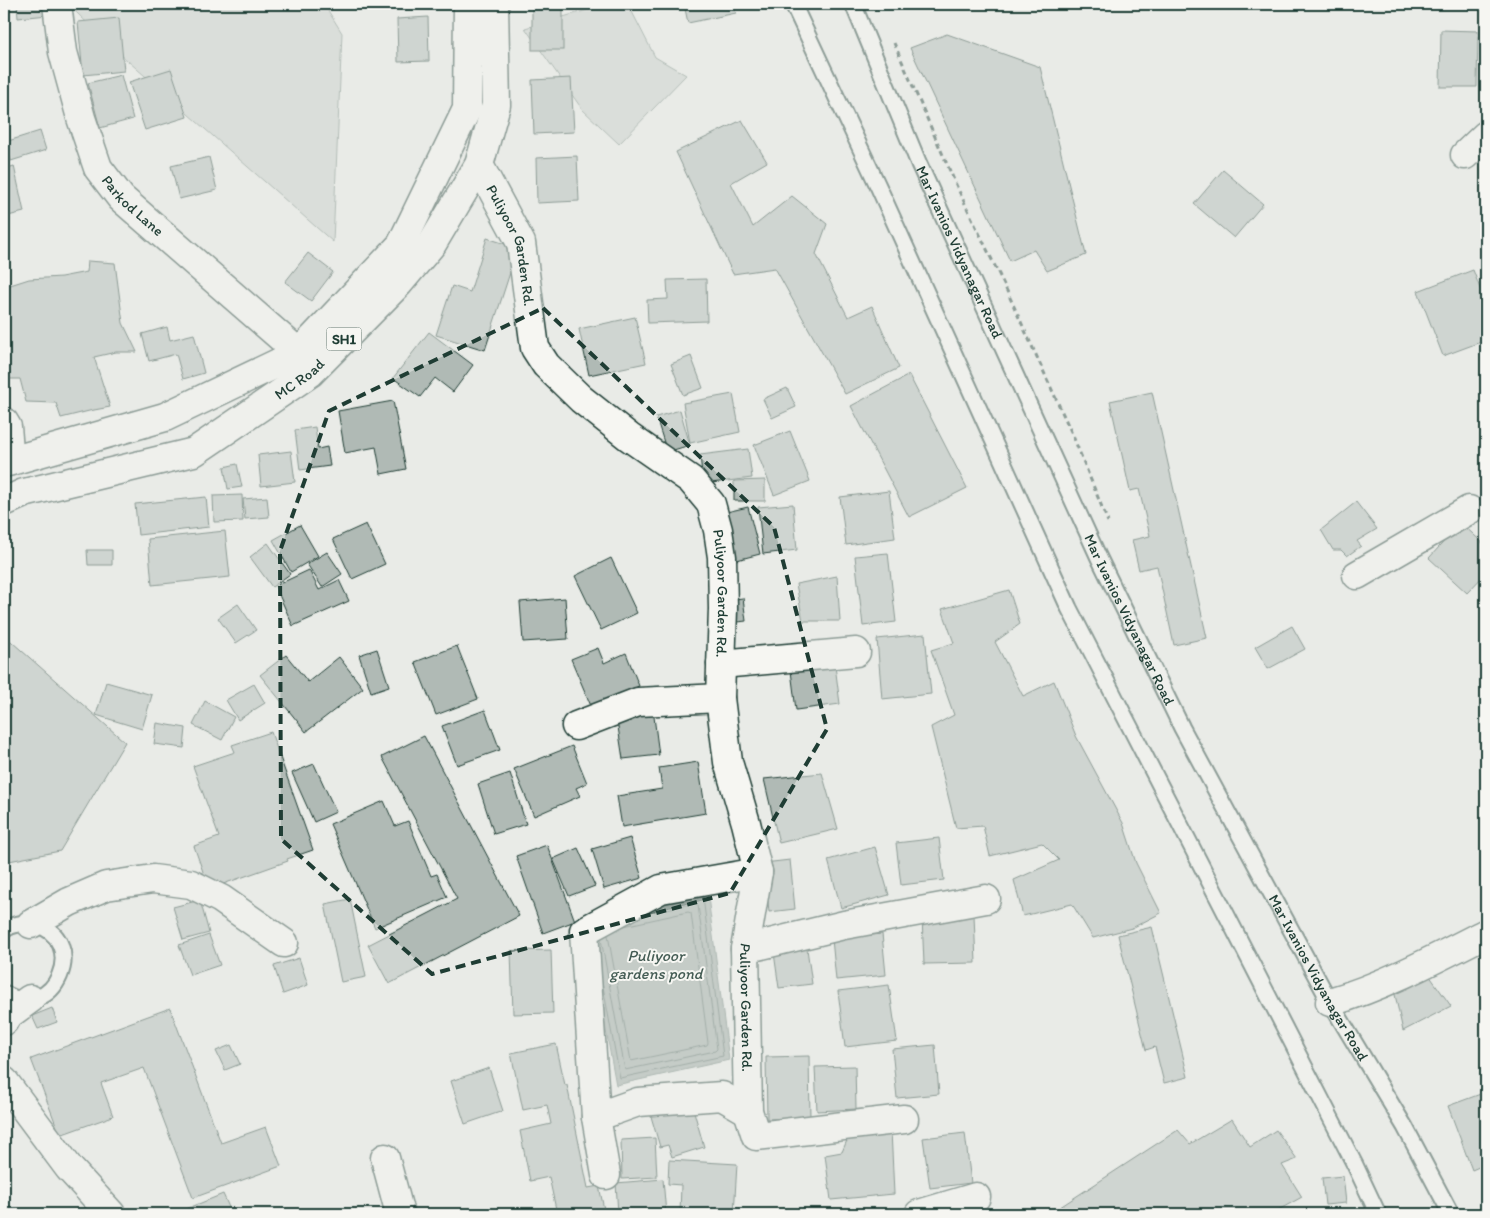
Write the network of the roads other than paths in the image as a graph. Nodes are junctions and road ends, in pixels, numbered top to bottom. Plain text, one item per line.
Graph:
1 (57, 4) edge
2 (468, 4) edge
3 (494, 4) edge
4 (793, 4) edge
5 (853, 4) edge
6 (1486, 135) edge
7 (1465, 155) dead end
8 (479, 165) junction
9 (299, 353) junction
10 (4, 422) edge
11 (7, 462) edge
12 (4, 502) edge
13 (1469, 510) dead end
14 (1357, 575) dead end
15 (856, 652) dead end
16 (721, 664) junction
17 (720, 698) junction
18 (576, 726) dead end
19 (758, 872) junction
20 (986, 899) dead end
21 (31, 924) junction
22 (4, 930) edge
23 (1486, 933) edge
24 (284, 943) dead end
25 (745, 949) junction
26 (4, 993) edge
27 (30, 999) junction
28 (1330, 1002) junction
29 (4, 1021) edge
30 (4, 1081) edge
31 (748, 1111) junction
32 (596, 1117) junction
33 (904, 1119) dead end
34 (385, 1158) dead end
35 (606, 1175) dead end
36 (976, 1197) dead end
37 (111, 1214) edge
38 (400, 1214) edge
39 (919, 1214) edge
40 (1378, 1214) edge
41 (1451, 1214) edge

1 - 9 street, Parkod Lane
2 - 9 street, MC Road / SH1
3 - 8 street, MC Road / SH1
4 - 40 lane
5 - 28 lane, Mar Ivanios Vidyanagar Road
6 - 7 street
8 - 12 street, MC Road / SH1
8 - 16 street, Puliyoor Garden Rd.
9 - 11 street, MC Road / SH1
10 - 11 street
13 - 14 street
15 - 16 street
16 - 17 street, Puliyoor Garden Rd.
17 - 18 street
17 - 19 street, Puliyoor Garden Rd.
19 - 25 street, Puliyoor Garden Rd.
19 - 32 street
20 - 25 street
21 - 22 lane
21 - 24 street
21 - 27 lane
23 - 28 street
25 - 31 street, Puliyoor Garden Rd.
26 - 27 lane
27 - 29 street
28 - 41 lane, Mar Ivanios Vidyanagar Road
30 - 37 street
31 - 32 street
31 - 33 street, Puliyoor Garden Rd.
32 - 35 street
34 - 38 street
36 - 39 street

